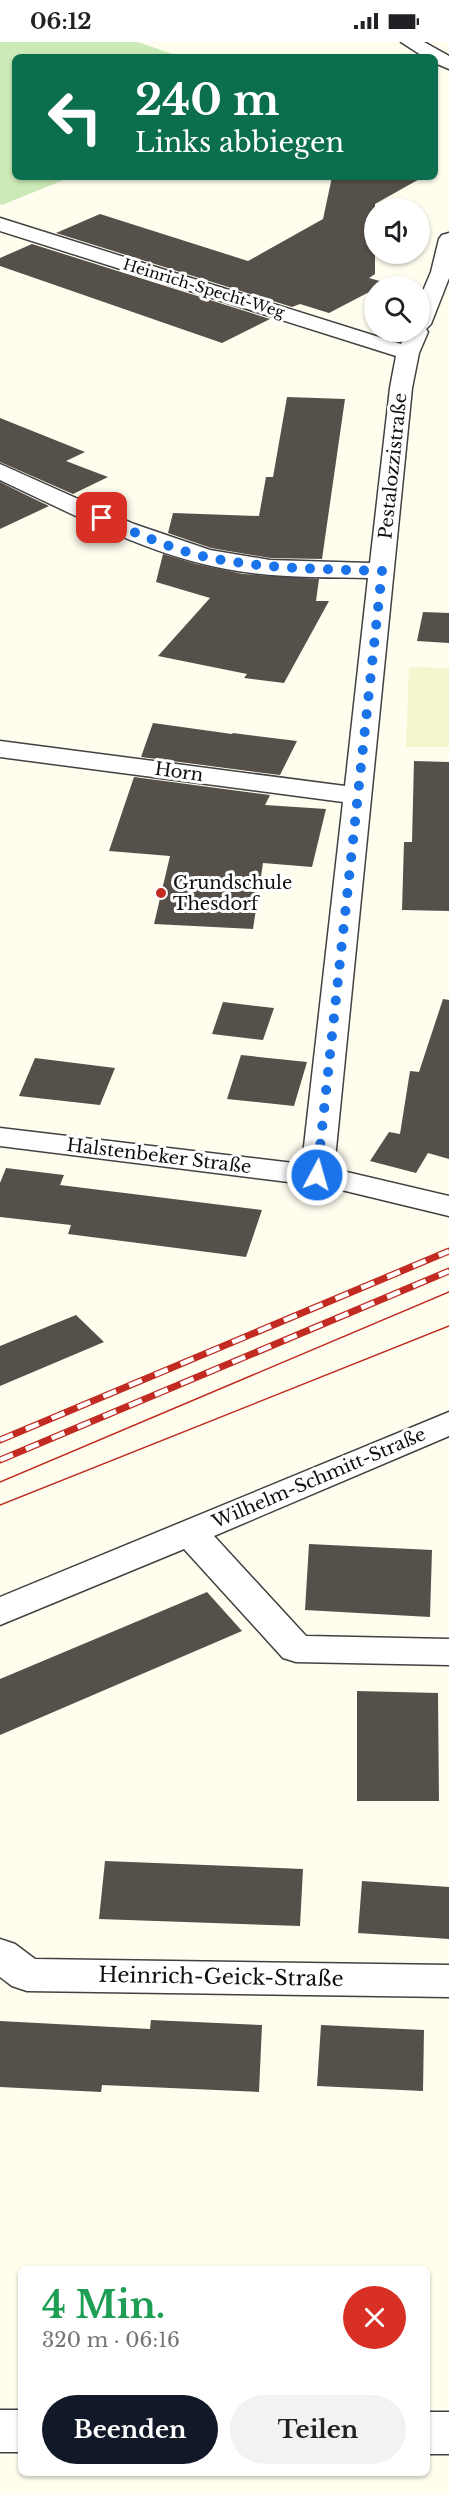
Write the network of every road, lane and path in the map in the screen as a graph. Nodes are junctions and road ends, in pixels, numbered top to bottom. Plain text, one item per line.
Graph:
1 (410, 42) edge
2 (432, 54) edge
3 (0, 224) edge
4 (25, 232) junction
5 (449, 239) edge
6 (0, 243) edge
7 (444, 279) edge
8 (430, 305) edge
9 (364, 328) edge
10 (413, 342) edge
11 (0, 471) edge
12 (382, 571) junction
13 (0, 748) edge
14 (358, 796) junction
15 (0, 1137) edge
16 (317, 1175) junction
17 (449, 1206) edge
18 (449, 1423) edge
19 (189, 1532) junction
20 (0, 1612) edge
21 (449, 1652) edge
22 (0, 1955) edge
23 (449, 1981) edge
24 (0, 2431) edge
25 (18, 2431) edge
26 (430, 2433) edge
27 (449, 2433) edge

1 - 2 street
3 - 4 street, Heinrich-Specht-Weg
4 - 6 street
4 - 9 street, Heinrich-Specht-Weg
5 - 7 street
7 - 8 street
10 - 12 street, Pestalozzistraße
11 - 12 street
12 - 14 street, Pestalozzistraße
13 - 14 street, Horn
14 - 16 street, Pestalozzistraße
15 - 16 street, Halstenbeker Straße
16 - 17 street, Halstenbeker Straße
18 - 19 street, Wilhelm-Schmitt-Straße
19 - 20 street, Wilhelm-Schmitt-Straße
19 - 21 street, Wilhelm-Schmitt-Straße
22 - 23 street, Heinrich-Geick-Straße
24 - 25 street
26 - 27 street

